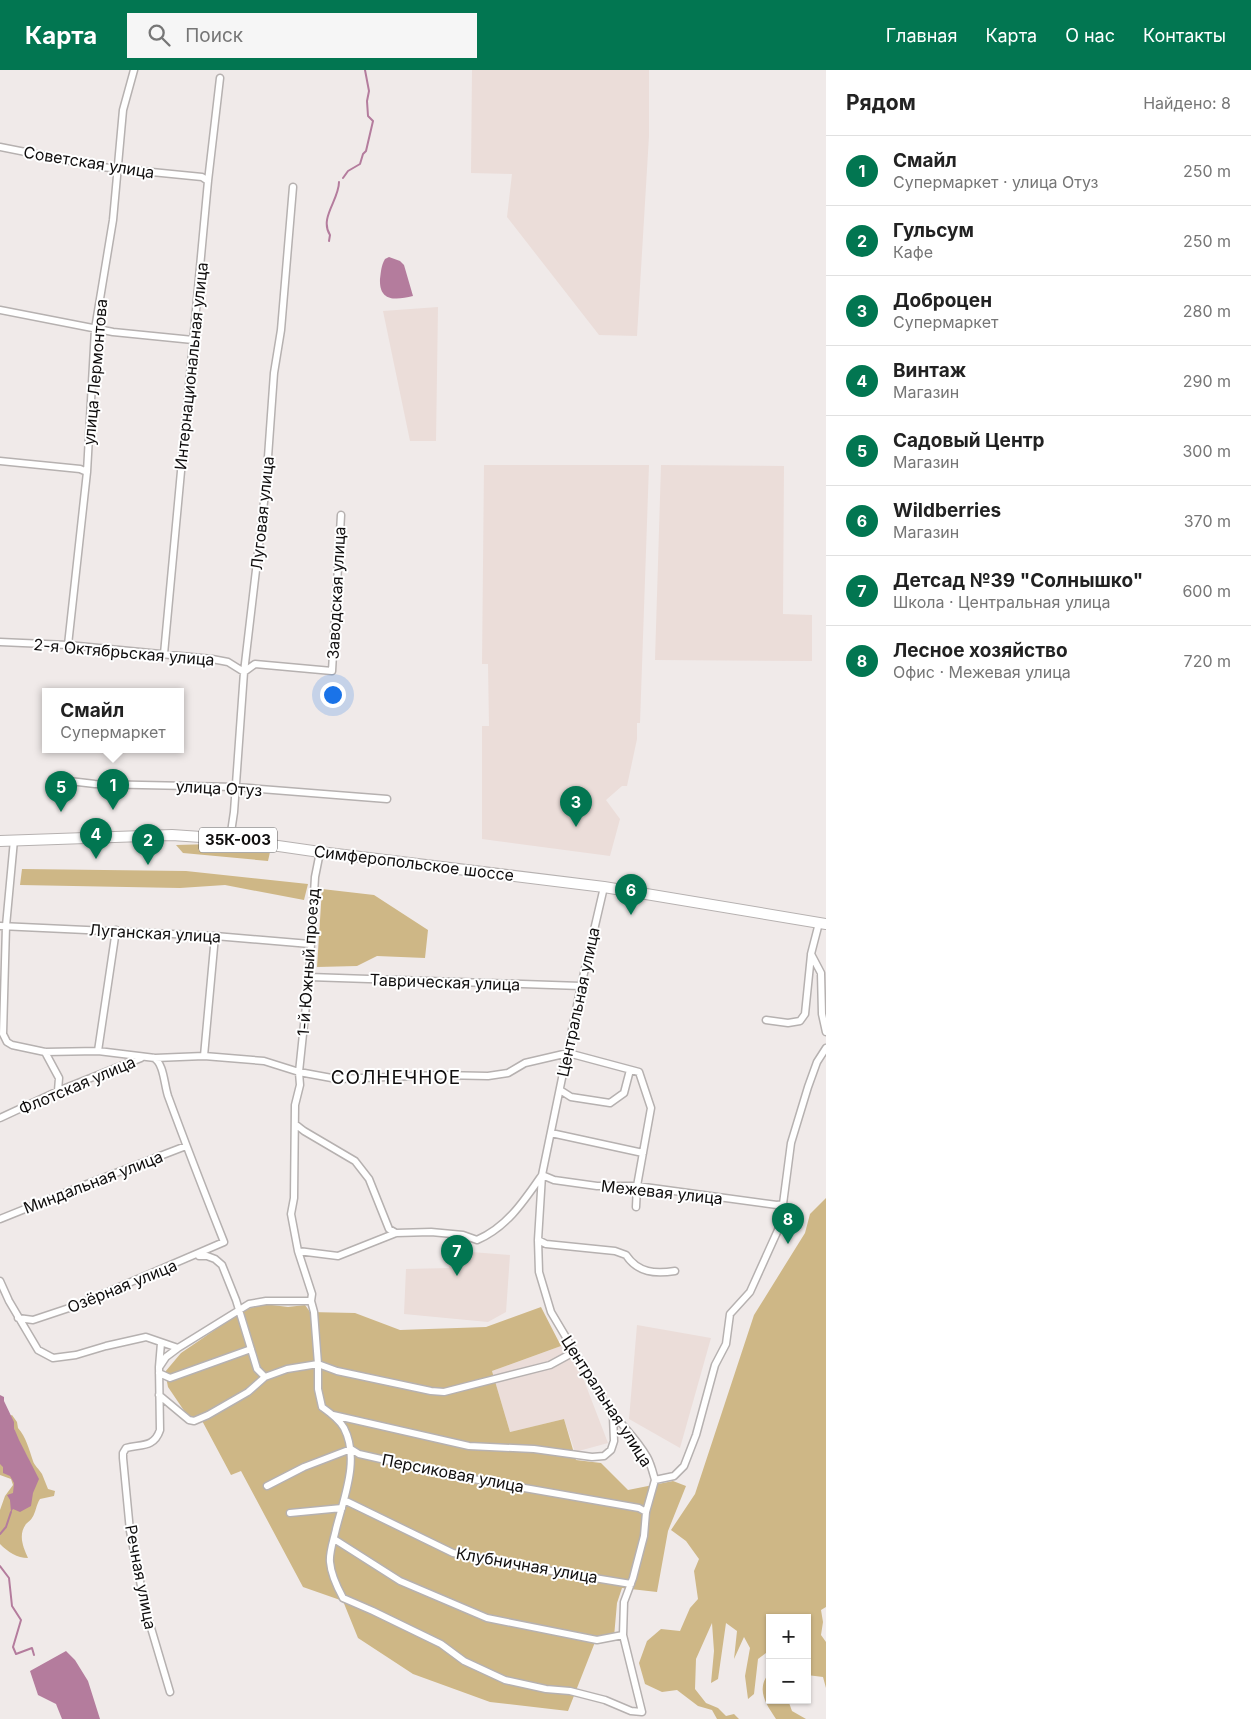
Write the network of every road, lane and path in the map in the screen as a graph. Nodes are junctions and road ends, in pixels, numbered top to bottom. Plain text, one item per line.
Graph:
1 (134, 70) edge
2 (220, 78) dead end
3 (0, 147) edge
4 (118, 170) junction
5 (208, 181) junction
6 (293, 188) dead end
7 (0, 310) edge
8 (95, 329) junction
9 (193, 340) junction
10 (0, 461) edge
11 (87, 472) junction
12 (341, 515) dead end
13 (0, 642) edge
14 (68, 645) junction
15 (164, 654) junction
16 (244, 672) junction
17 (52, 779) dead end
18 (236, 787) junction
19 (387, 798) dead end
20 (230, 839) junction
21 (14, 840) junction
22 (0, 841) edge
23 (320, 852) junction
24 (604, 888) junction
25 (822, 924) edge
26 (3, 926) edge
27 (116, 930) junction
28 (215, 936) junction
29 (310, 944) junction
30 (811, 954) junction
31 (309, 977) junction
32 (581, 986) junction
33 (766, 1020) dead end
34 (826, 1032) edge
35 (826, 1048) edge
36 (98, 1051) junction
37 (45, 1052) junction
38 (568, 1053) junction
39 (204, 1056) junction
40 (155, 1058) junction
41 (630, 1070) junction
42 (299, 1072) junction
43 (560, 1090) junction
44 (58, 1091) junction
45 (0, 1118) edge
46 (295, 1124) junction
47 (551, 1132) junction
48 (186, 1146) junction
49 (643, 1153) junction
50 (542, 1175) junction
51 (637, 1186) junction
52 (784, 1204) junction
53 (636, 1207) dead end
54 (0, 1219) edge
55 (396, 1234) junction
56 (538, 1240) junction
57 (298, 1251) junction
58 (195, 1255) junction
59 (675, 1271) dead end
60 (0, 1281) edge
61 (311, 1301) junction
62 (239, 1310) junction
63 (18, 1318) junction
64 (161, 1343) junction
65 (178, 1348) junction
66 (251, 1349) junction
67 (574, 1352) junction
68 (318, 1364) junction
69 (159, 1370) junction
70 (265, 1377) junction
71 (159, 1396) junction
72 (333, 1415) junction
73 (613, 1416) junction
74 (351, 1449) junction
75 (655, 1480) junction
76 (267, 1486) dead end
77 (344, 1500) junction
78 (342, 1508) junction
79 (646, 1512) junction
80 (290, 1513) dead end
81 (334, 1539) junction
82 (631, 1584) junction
83 (623, 1635) junction
84 (170, 1692) dead end

1 - 4 street, улица Лермонтова
2 - 5 street, Интернациональная улица
3 - 4 street, Советская улица
4 - 5 street, Советская улица
4 - 8 street, улица Лермонтова
5 - 9 street, Интернациональная улица
6 - 16 street, Луговая улица
7 - 8 street
8 - 9 street
8 - 11 street, улица Лермонтова
9 - 15 street, Интернациональная улица
10 - 11 street
11 - 14 street, улица Лермонтова
12 - 16 street, Заводская улица
13 - 14 street, 2-я Октябрьская улица
14 - 15 street, 2-я Октябрьская улица
15 - 16 street, 2-я Октябрьская улица
16 - 18 street, Луговая улица
17 - 18 street, улица Отуз
18 - 19 street, улица Отуз
18 - 20 street, Луговая улица
20 - 21 main road, Симферопольское шоссе / 35К-003
20 - 23 main road, Симферопольское шоссе / 35К-003
21 - 22 main road, Симферопольское шоссе / 35К-003
21 - 26 street
23 - 24 main road, Симферопольское шоссе / 35К-003
23 - 29 street, 1-й Южный проезд
24 - 25 main road, Симферопольское шоссе / 35К-003
24 - 32 street, Центральная улица
25 - 30 street
26 - 27 street, Луганская улица
26 - 37 street
27 - 28 street, Луганская улица
27 - 36 street
28 - 29 street, Луганская улица
28 - 39 street
29 - 31 street, 1-й Южный проезд
30 - 33 street
30 - 34 street
31 - 32 street, Таврическая улица
31 - 42 street, 1-й Южный проезд
32 - 38 street, Центральная улица
35 - 52 street
36 - 37 street
36 - 40 street
37 - 44 street
38 - 41 street
38 - 42 street
38 - 43 street, Центральная улица
39 - 40 street
39 - 42 street
40 - 44 street, Флотская улица
40 - 48 street
41 - 43 street
41 - 49 street
42 - 46 street, 1-й Южный проезд
43 - 47 street, Центральная улица
44 - 45 street, Флотская улица
46 - 55 street
46 - 57 street, 1-й Южный проезд
47 - 49 street
47 - 50 street, Центральная улица
48 - 54 street, Миндальная улица
48 - 58 street, Озёрная улица
49 - 51 street
50 - 51 street, Межевая улица
50 - 55 street, Центральная улица
50 - 56 street, Центральная улица
51 - 52 street, Межевая улица
51 - 53 street
52 - 75 street
55 - 57 street, Центральная улица
56 - 59 street
56 - 67 street, Центральная улица
57 - 61 street, 1-й Южный проезд
58 - 62 street
58 - 63 street, Озёрная улица
60 - 63 street
61 - 62 street
61 - 68 street, 1-й Южный проезд
62 - 65 street
62 - 66 street
63 - 64 street
64 - 65 street
64 - 69 street
65 - 69 street
66 - 69 street
66 - 70 street
67 - 68 street
67 - 73 street, Центральная улица
68 - 70 street
68 - 72 street, 1-й Южный проезд
69 - 71 street
70 - 71 street
71 - 84 street, Речная улица
72 - 73 street
72 - 74 street, 1-й Южный проезд
73 - 75 street, Центральная улица
74 - 76 street
74 - 77 street
74 - 79 street, Персиковая улица
75 - 79 street
77 - 78 street
77 - 82 street, Клубничная улица
78 - 80 street
78 - 81 street
79 - 82 street
81 - 83 street
81 - 83 street
82 - 83 street

